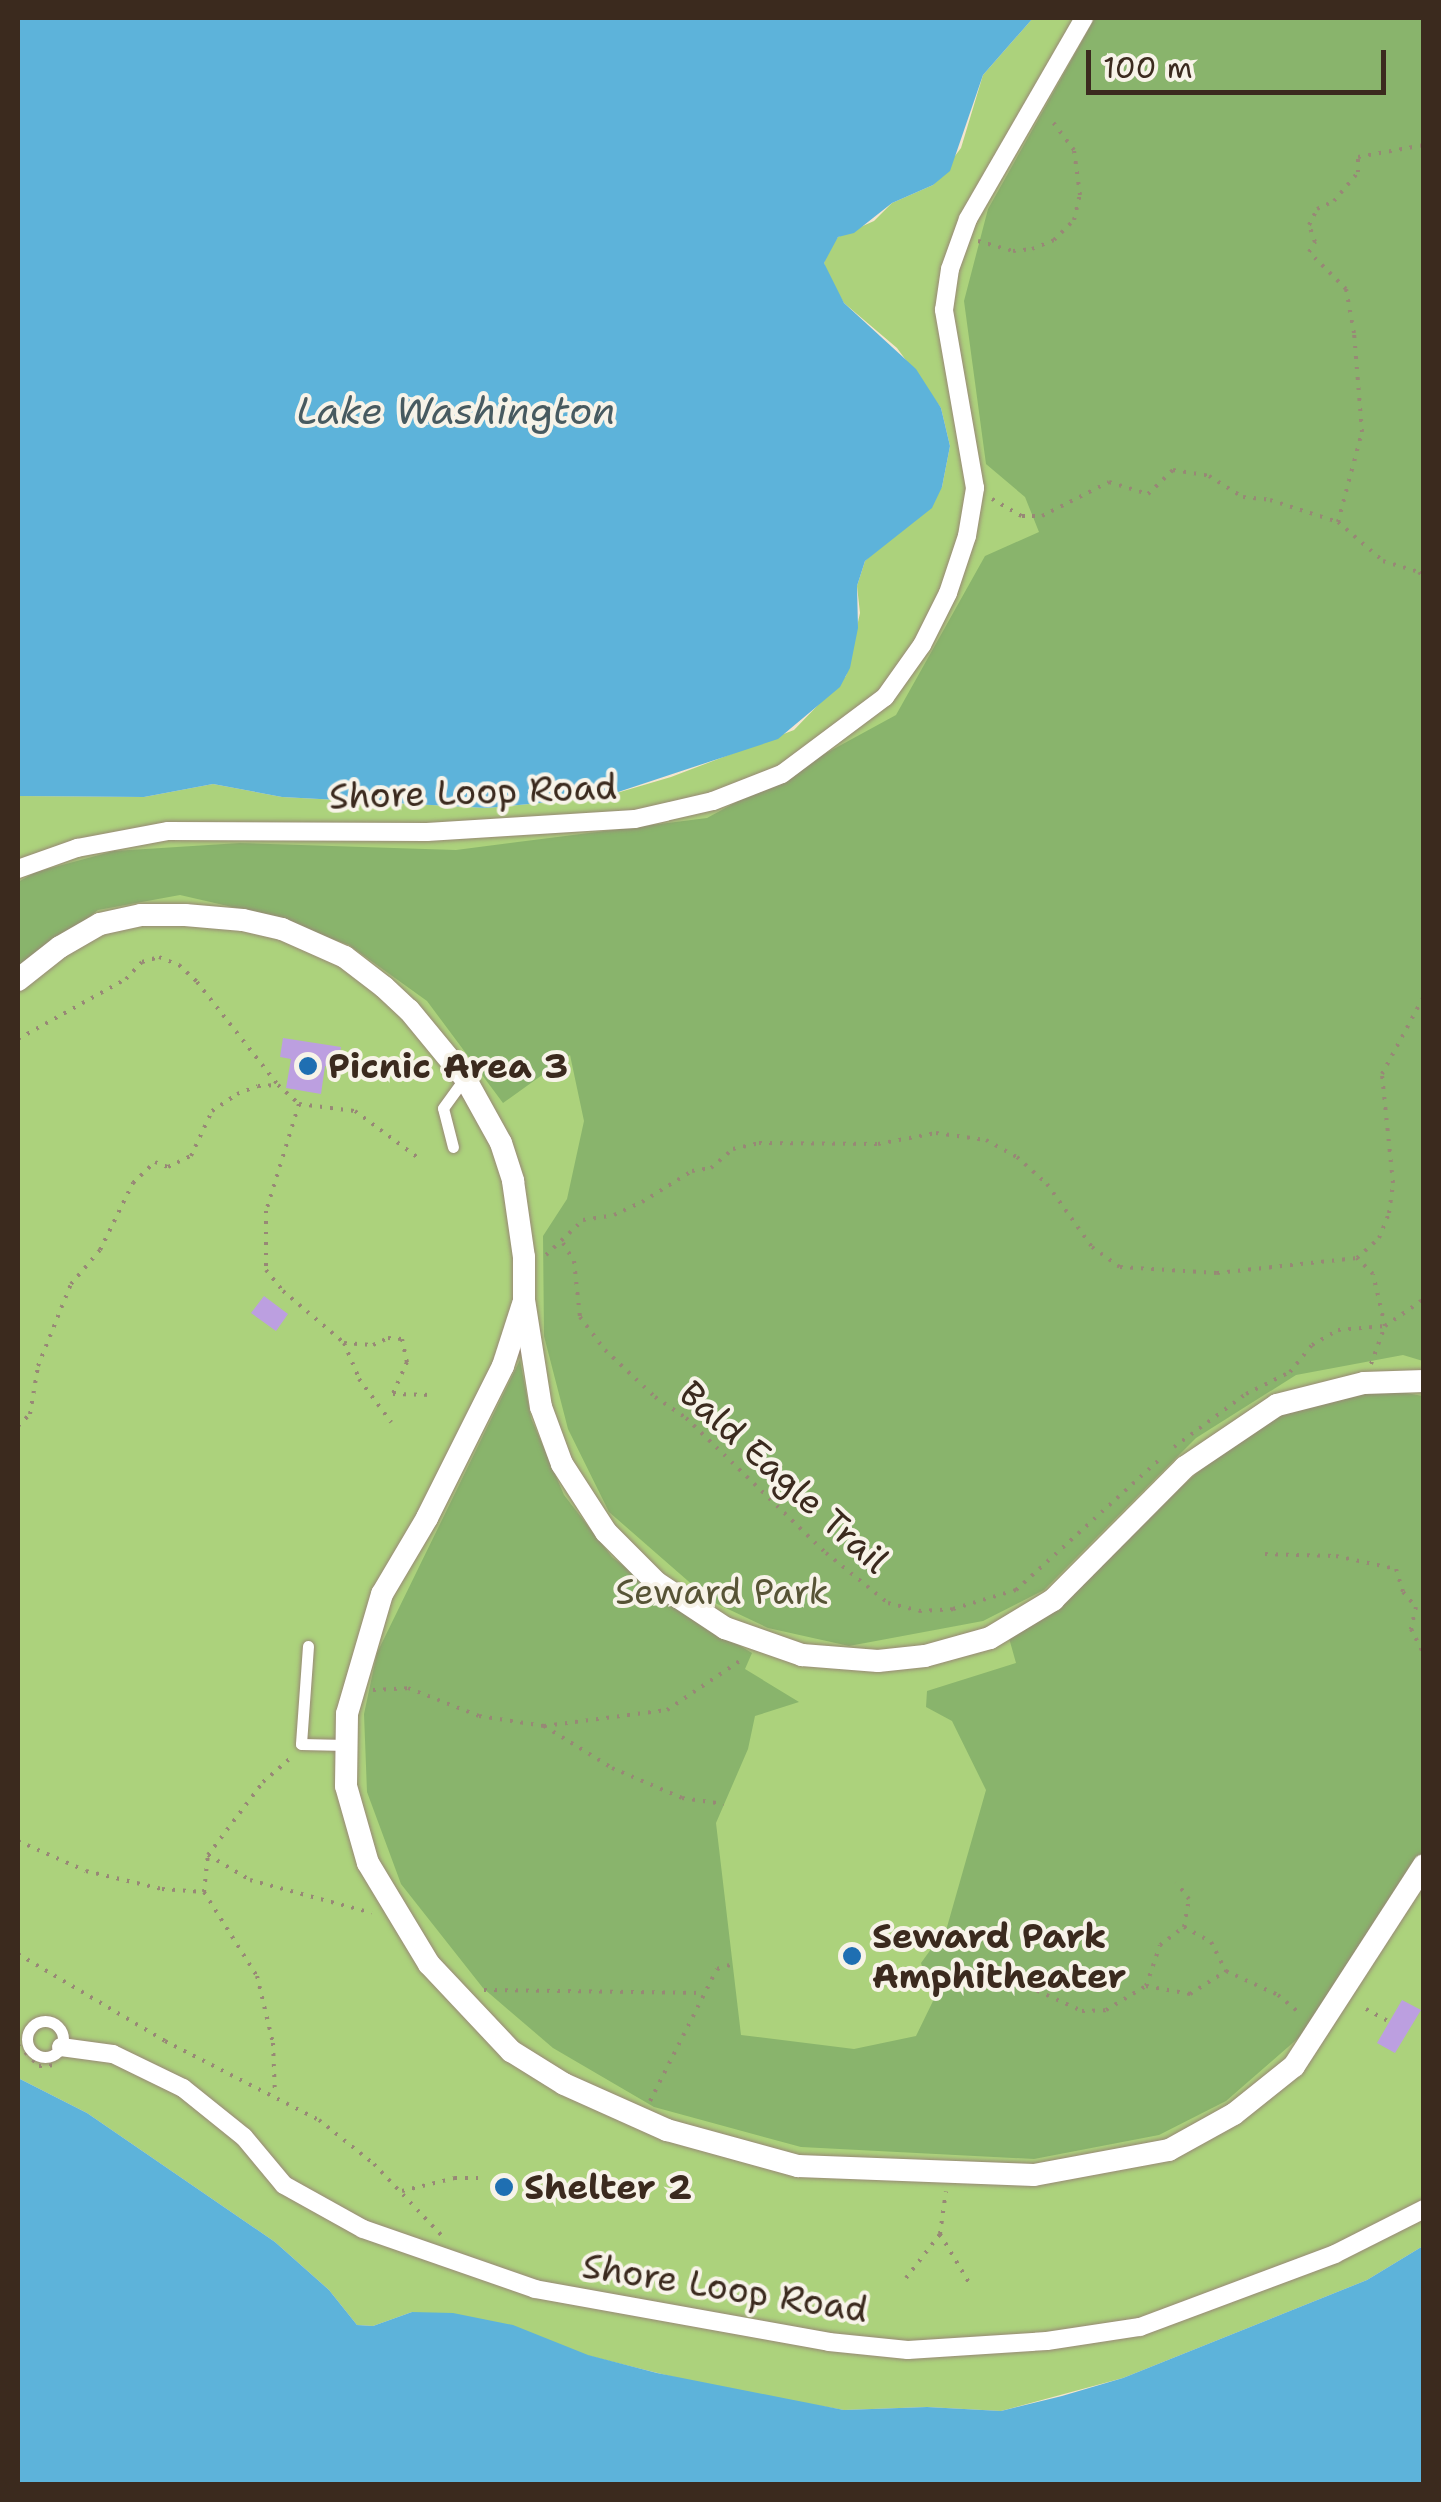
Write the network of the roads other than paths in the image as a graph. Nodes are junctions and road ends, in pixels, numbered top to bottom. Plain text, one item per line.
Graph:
1 (1084, 18) edge
2 (18, 869) edge
3 (18, 980) edge
4 (465, 1078) junction
5 (453, 1147) dead end
6 (524, 1300) junction
7 (1424, 1381) edge
8 (308, 1646) dead end
9 (346, 1745) junction
10 (1424, 1865) edge
11 (23, 2029) edge
12 (61, 2048) junction
13 (1424, 2209) edge

1 - 2 street, Shore Loop Road
3 - 4 street
4 - 5 lane
4 - 6 street
6 - 7 street
6 - 9 street
8 - 9 lane
9 - 10 street
11 - 12 lane, Shore Loop Road
11 - 12 lane, Shore Loop Road
12 - 13 street, Shore Loop Road

